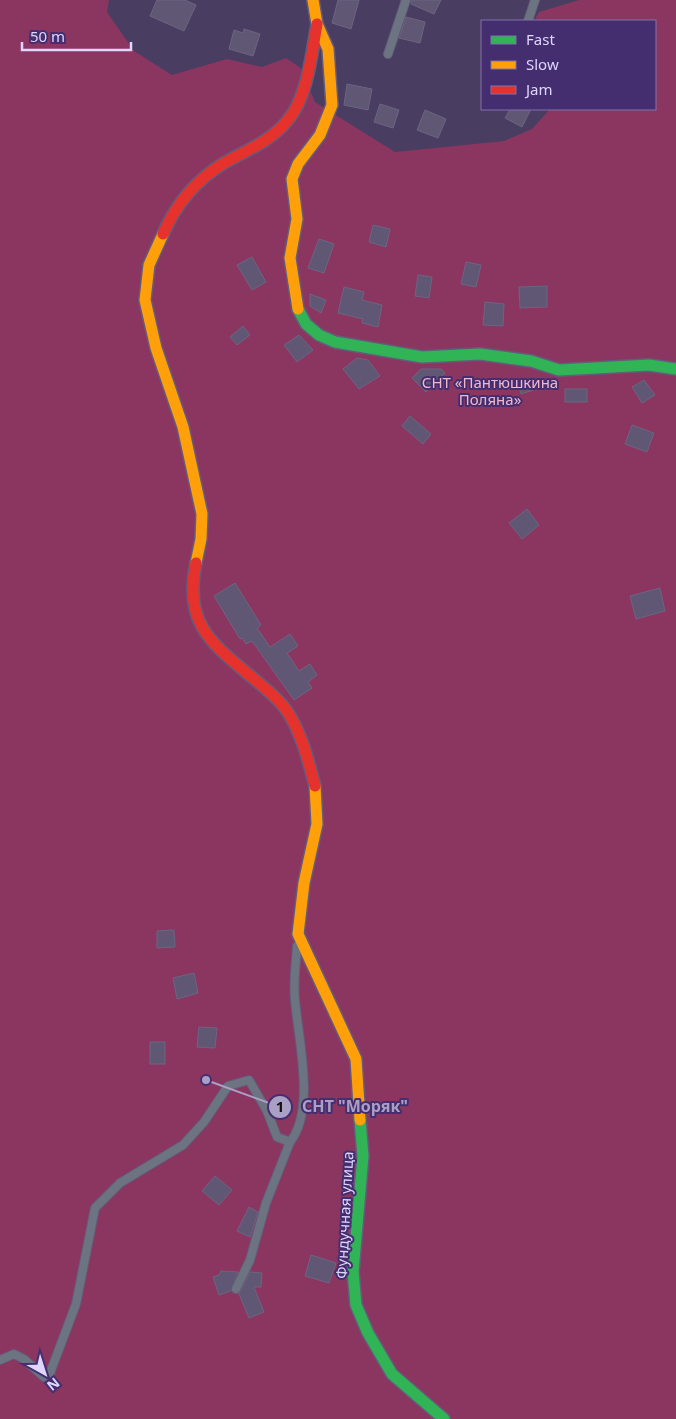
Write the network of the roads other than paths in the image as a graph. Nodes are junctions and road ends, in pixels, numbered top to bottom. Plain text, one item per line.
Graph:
1 (313, 0) edge
2 (406, 0) edge
3 (535, 0) edge
4 (528, 20) edge
5 (317, 24) junction
6 (388, 54) dead end
7 (676, 369) edge
8 (298, 934) junction
9 (290, 1142) junction
10 (236, 1289) dead end
11 (0, 1360) edge
12 (444, 1419) edge

1 - 5 street
2 - 6 lane
3 - 4 lane
5 - 7 street
5 - 8 street
8 - 9 lane
8 - 12 street, Фундучная улица
9 - 10 lane
9 - 11 lane

